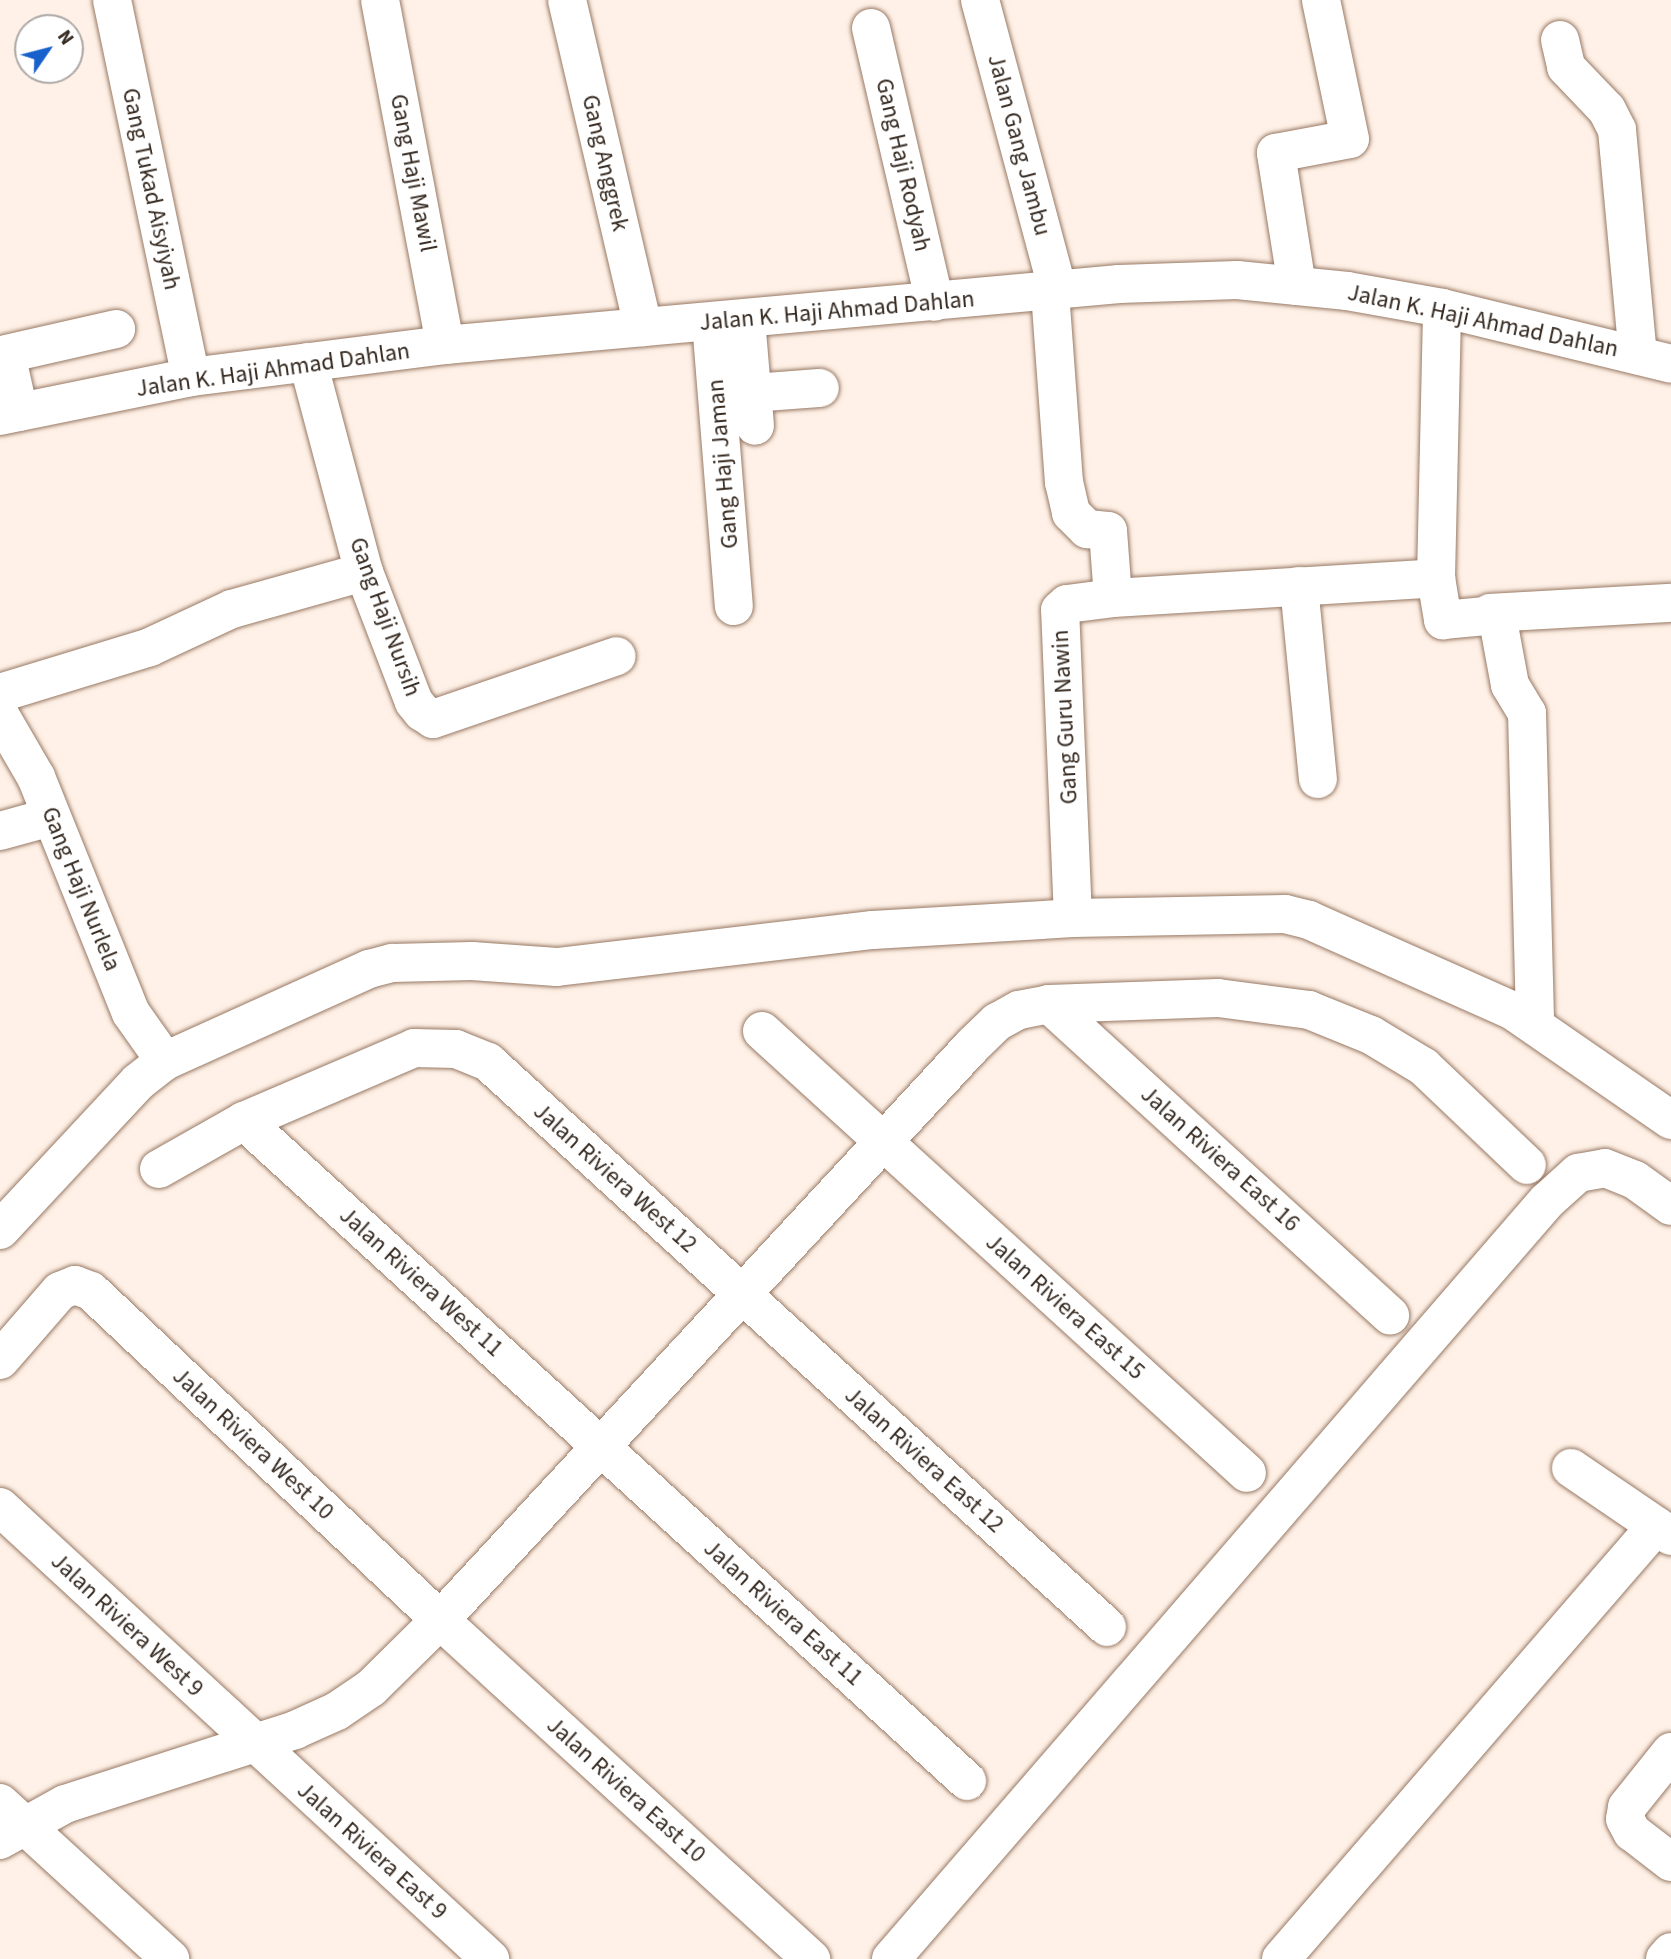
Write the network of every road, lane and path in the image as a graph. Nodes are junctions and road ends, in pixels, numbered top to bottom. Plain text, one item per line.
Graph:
1 (112, 0) edge
2 (380, 0) edge
3 (567, 0) edge
4 (980, 0) edge
5 (1321, 0) edge
6 (870, 28) dead end
7 (1560, 40) dead end
8 (1297, 286) junction
9 (1054, 291) junction
10 (935, 302) junction
11 (1442, 307) junction
12 (729, 321) junction
13 (643, 327) junction
14 (116, 329) dead end
15 (445, 345) junction
16 (3, 355) edge
17 (1655, 360) edge
18 (308, 362) junction
19 (191, 377) junction
20 (820, 387) dead end
21 (10, 414) edge
22 (364, 572) junction
23 (1436, 578) junction
24 (1299, 586) junction
25 (1113, 598) junction
26 (1671, 603) edge
27 (734, 606) dead end
28 (1490, 612) junction
29 (617, 656) dead end
30 (0, 693) edge
31 (0, 715) edge
32 (1318, 779) dead end
33 (51, 817) junction
34 (0, 831) edge
35 (1073, 918) junction
36 (1049, 1004) junction
37 (1535, 1025) junction
38 (762, 1031) dead end
39 (165, 1061) junction
40 (1671, 1120) edge
41 (244, 1121) junction
42 (883, 1142) junction
43 (1527, 1165) dead end
44 (159, 1169) dead end
45 (1671, 1206) edge
46 (0, 1230) edge
47 (742, 1294) junction
48 (1390, 1315) dead end
49 (0, 1360) edge
50 (598, 1444) junction
51 (1572, 1468) dead end
52 (1247, 1473) dead end
53 (0, 1507) edge
54 (1664, 1531) edge
55 (440, 1620) junction
56 (1107, 1627) dead end
57 (254, 1744) junction
58 (1671, 1752) edge
59 (967, 1781) dead end
60 (7, 1823) edge
61 (1671, 1862) edge
62 (1671, 1952) edge
63 (170, 1959) edge
64 (490, 1959) edge
65 (811, 1959) edge
66 (891, 1959) edge
67 (1281, 1959) edge
68 (1665, 1959) edge

1 - 19 street, Gang Tukad Aisyiyah
2 - 15 street, Gang Haji Mawil
3 - 13 street, Gang Anggrek
4 - 9 street, Jalan Gang Jambu
5 - 8 street
6 - 10 street, Gang Haji Rodyah
7 - 17 street
8 - 9 street, Jalan K. Haji Ahmad Dahlan
8 - 11 street, Jalan K. Haji Ahmad Dahlan
9 - 10 street, Jalan K. Haji Ahmad Dahlan
9 - 25 street
10 - 12 street, Jalan K. Haji Ahmad Dahlan
11 - 17 street, Jalan K. Haji Ahmad Dahlan
11 - 23 street
12 - 13 street, Jalan K. Haji Ahmad Dahlan
12 - 20 street
12 - 27 street, Gang Haji Jaman
13 - 15 street, Jalan K. Haji Ahmad Dahlan
14 - 16 street
15 - 18 street, Jalan K. Haji Ahmad Dahlan
16 - 21 street
18 - 19 street, Jalan K. Haji Ahmad Dahlan
18 - 22 street, Gang Haji Nursih
19 - 21 street, Jalan K. Haji Ahmad Dahlan
22 - 29 street, Gang Haji Nursih
22 - 30 street
23 - 24 street
23 - 28 street
24 - 25 street
24 - 32 street
25 - 35 street, Gang Guru Nawin
26 - 28 street
28 - 37 street
31 - 33 street, Gang Haji Nurlela
33 - 34 street
33 - 39 street, Gang Haji Nurlela
35 - 37 street
35 - 39 street
36 - 42 street
36 - 43 street
36 - 48 street, Jalan Riviera East 16
37 - 40 street
38 - 42 street, Jalan Riviera East 15
39 - 46 street
41 - 44 street
41 - 47 street, Jalan Riviera West 12
41 - 50 street, Jalan Riviera West 11
42 - 47 street
42 - 52 street, Jalan Riviera East 15
45 - 66 street
47 - 50 street
47 - 56 street, Jalan Riviera East 12
49 - 55 street, Jalan Riviera West 10
50 - 55 street
50 - 59 street, Jalan Riviera East 11
51 - 54 street
53 - 57 street, Jalan Riviera West 9
54 - 67 street
55 - 57 street
55 - 65 street, Jalan Riviera East 10
57 - 60 street
57 - 64 street, Jalan Riviera East 9
58 - 61 street
60 - 63 street
62 - 68 street

